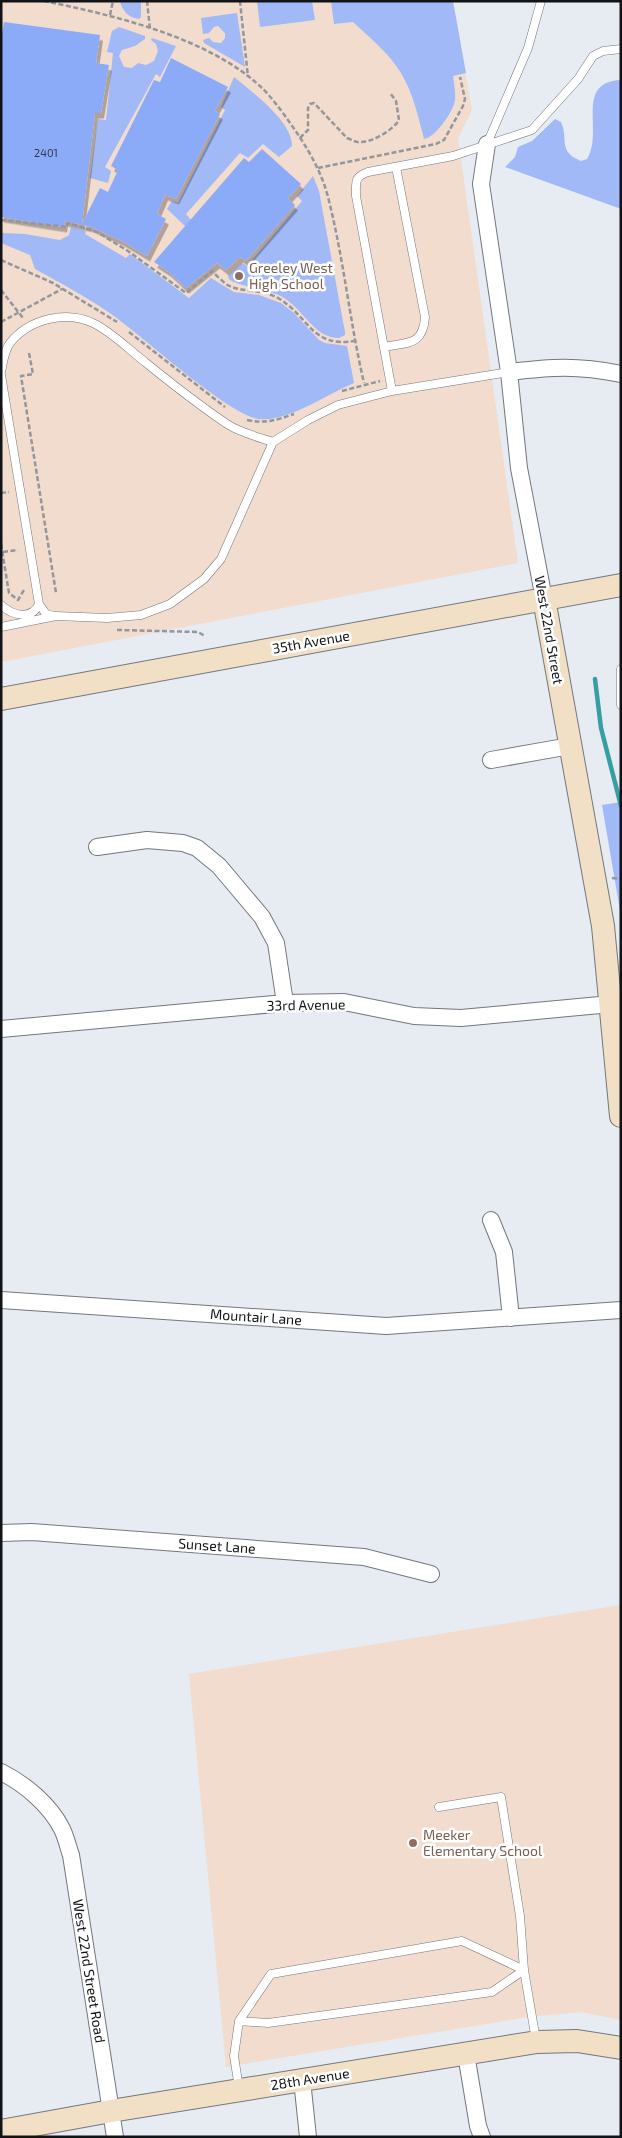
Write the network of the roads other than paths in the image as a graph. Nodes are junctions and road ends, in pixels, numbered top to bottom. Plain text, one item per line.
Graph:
1 (541, 1) edge
2 (621, 49) edge
3 (487, 144) junction
4 (396, 167) junction
5 (384, 347) junction
6 (509, 372) junction
7 (1, 373) edge
8 (621, 374) edge
9 (392, 391) junction
10 (273, 442) junction
11 (621, 585) edge
12 (544, 599) junction
13 (39, 604) junction
14 (1, 605) edge
15 (56, 616) junction
16 (1, 627) edge
17 (621, 669) edge
18 (1, 699) edge
19 (621, 704) edge
20 (570, 746) junction
21 (491, 760) dead end
22 (97, 847) dead end
23 (285, 1004) junction
24 (611, 1004) junction
25 (1, 1029) edge
26 (621, 1116) edge
27 (490, 1220) dead end
28 (1, 1300) edge
29 (621, 1310) edge
30 (511, 1318) junction
31 (1, 1533) edge
32 (430, 1574) dead end
33 (1, 1772) edge
34 (439, 1806) dead end
35 (524, 1970) junction
36 (239, 2021) junction
37 (537, 2042) junction
38 (621, 2048) edge
39 (466, 2054) junction
40 (302, 2080) junction
41 (240, 2090) junction
42 (111, 2111) junction
43 (1, 2132) edge
44 (115, 2137) edge
45 (308, 2137) edge
46 (482, 2137) edge

1 - 3 lane
2 - 3 lane
3 - 4 lane
3 - 6 street, West 22nd Street
4 - 5 lane
4 - 5 lane
5 - 9 lane
6 - 8 street
6 - 9 lane
6 - 12 street, West 22nd Street
7 - 10 lane
7 - 13 lane
9 - 10 lane
10 - 15 lane
11 - 12 street, 35th Avenue
12 - 18 street, 35th Avenue
12 - 20 street, West 22nd Street
13 - 14 lane
13 - 15 lane
15 - 16 lane
17 - 19 lane
20 - 21 street
20 - 24 street, West 22nd Street
22 - 23 street
23 - 24 street, 33rd Avenue
23 - 25 street, 33rd Avenue
24 - 26 street, West 22nd Street
27 - 30 street
28 - 30 street, Mountair Lane
29 - 30 street, Mountair Lane
31 - 32 street, Sunset Lane
33 - 42 street, West 22nd Street Road
34 - 35 lane
35 - 36 lane
35 - 36 lane
35 - 37 lane
36 - 41 lane
37 - 38 street, 28th Avenue
37 - 39 street, 28th Avenue
39 - 40 street, 28th Avenue
39 - 46 street
40 - 41 street, 28th Avenue
40 - 45 street
41 - 42 street, 28th Avenue
42 - 43 street, 28th Avenue
42 - 44 street, West 22nd Street Road

